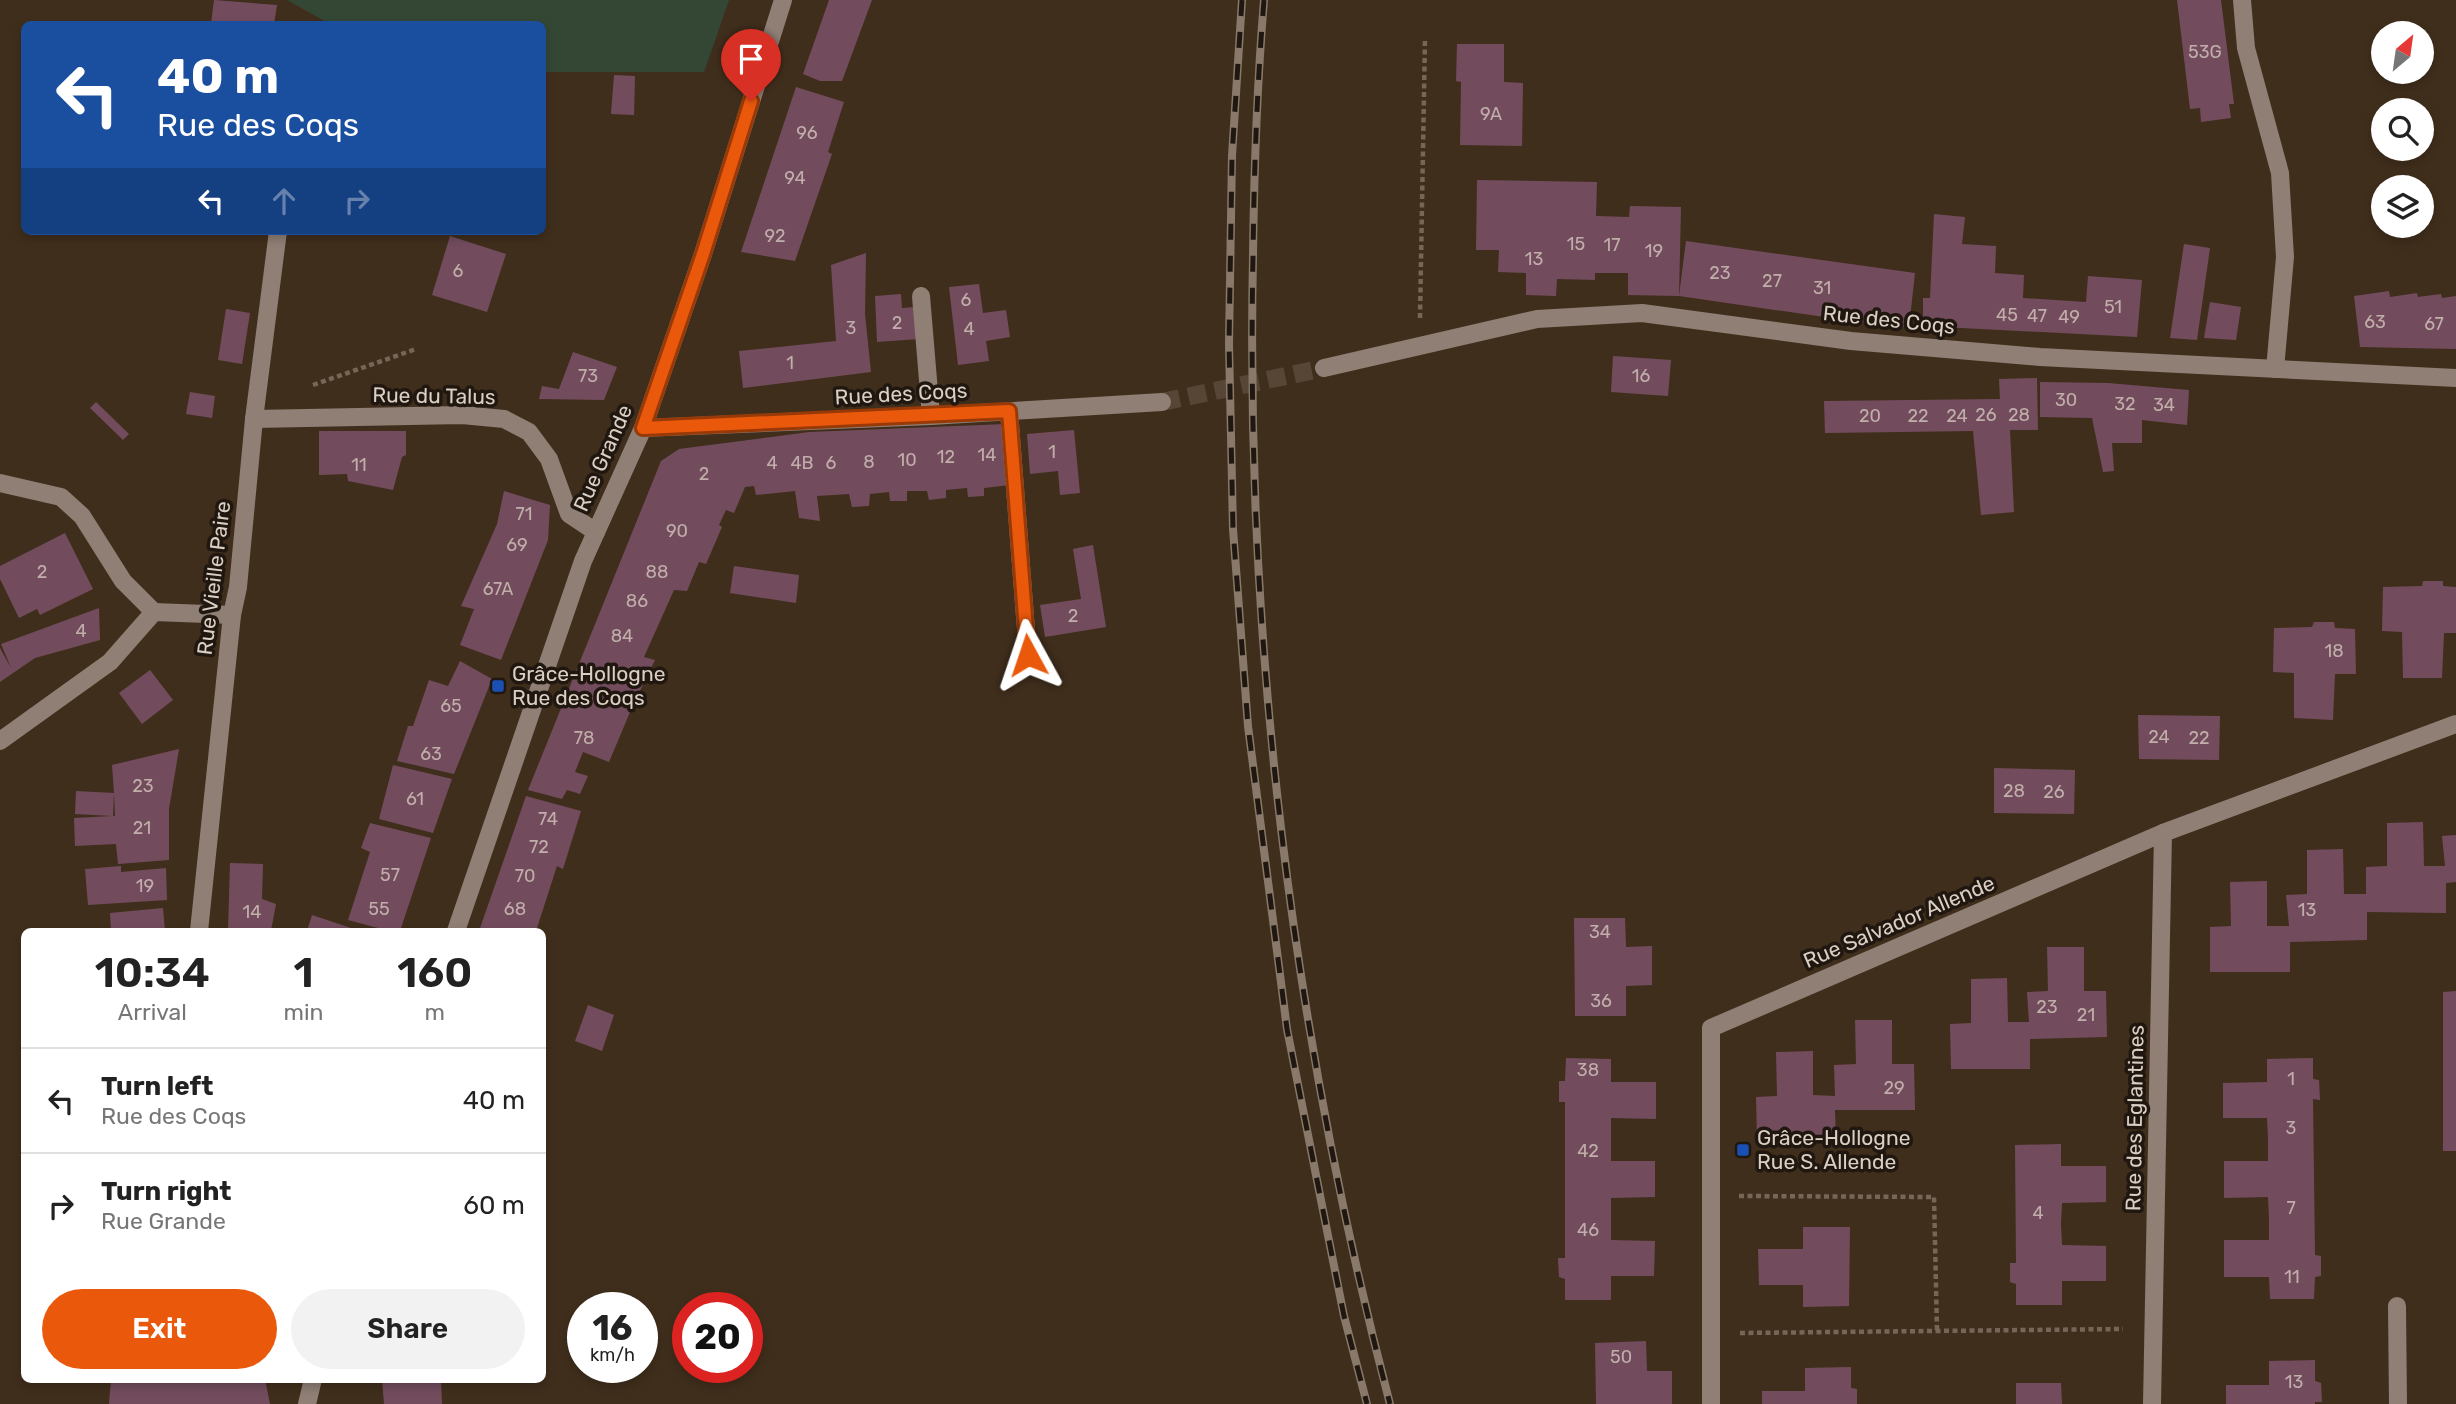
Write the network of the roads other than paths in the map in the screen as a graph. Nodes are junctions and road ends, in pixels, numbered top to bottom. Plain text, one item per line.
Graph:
1 (783, 0) edge
2 (2242, 0) edge
3 (277, 235) edge
4 (921, 296) dead end
5 (1324, 368) tunnel mouth
6 (2275, 369) junction
7 (2456, 378) edge
8 (1162, 402) tunnel mouth
9 (1009, 411) junction
10 (931, 416) junction
11 (254, 419) junction
12 (643, 428) junction
13 (0, 483) edge
14 (596, 531) junction
15 (154, 612) junction
16 (232, 615) junction
17 (1028, 655) dead end
18 (2456, 724) edge
19 (0, 741) edge
20 (2162, 833) junction
21 (199, 928) edge
22 (457, 928) edge
23 (2397, 1306) dead end
24 (312, 1383) edge
25 (307, 1404) edge
26 (1712, 1404) edge
27 (2152, 1404) edge
28 (2398, 1404) edge

1 - 12 street, Rue Grande
2 - 6 street
3 - 11 street, Rue Vieille Paire
4 - 10 street
5 - 6 street, Rue des Coqs
6 - 7 street, Rue des Coqs
8 - 9 street, Rue des Coqs
9 - 10 street, Rue des Coqs
9 - 17 street
10 - 12 street, Rue des Coqs
11 - 14 street, Rue du Talus
11 - 16 street, Rue Vieille Paire
12 - 14 street, Rue Grande
13 - 15 street
14 - 22 street, Rue Grande
15 - 16 street
15 - 19 street
16 - 21 street, Rue Vieille Paire
18 - 20 street, Rue Salvador Allende
20 - 26 street, Rue Salvador Allende
20 - 27 street, Rue des Eglantines
23 - 28 street
24 - 25 street

